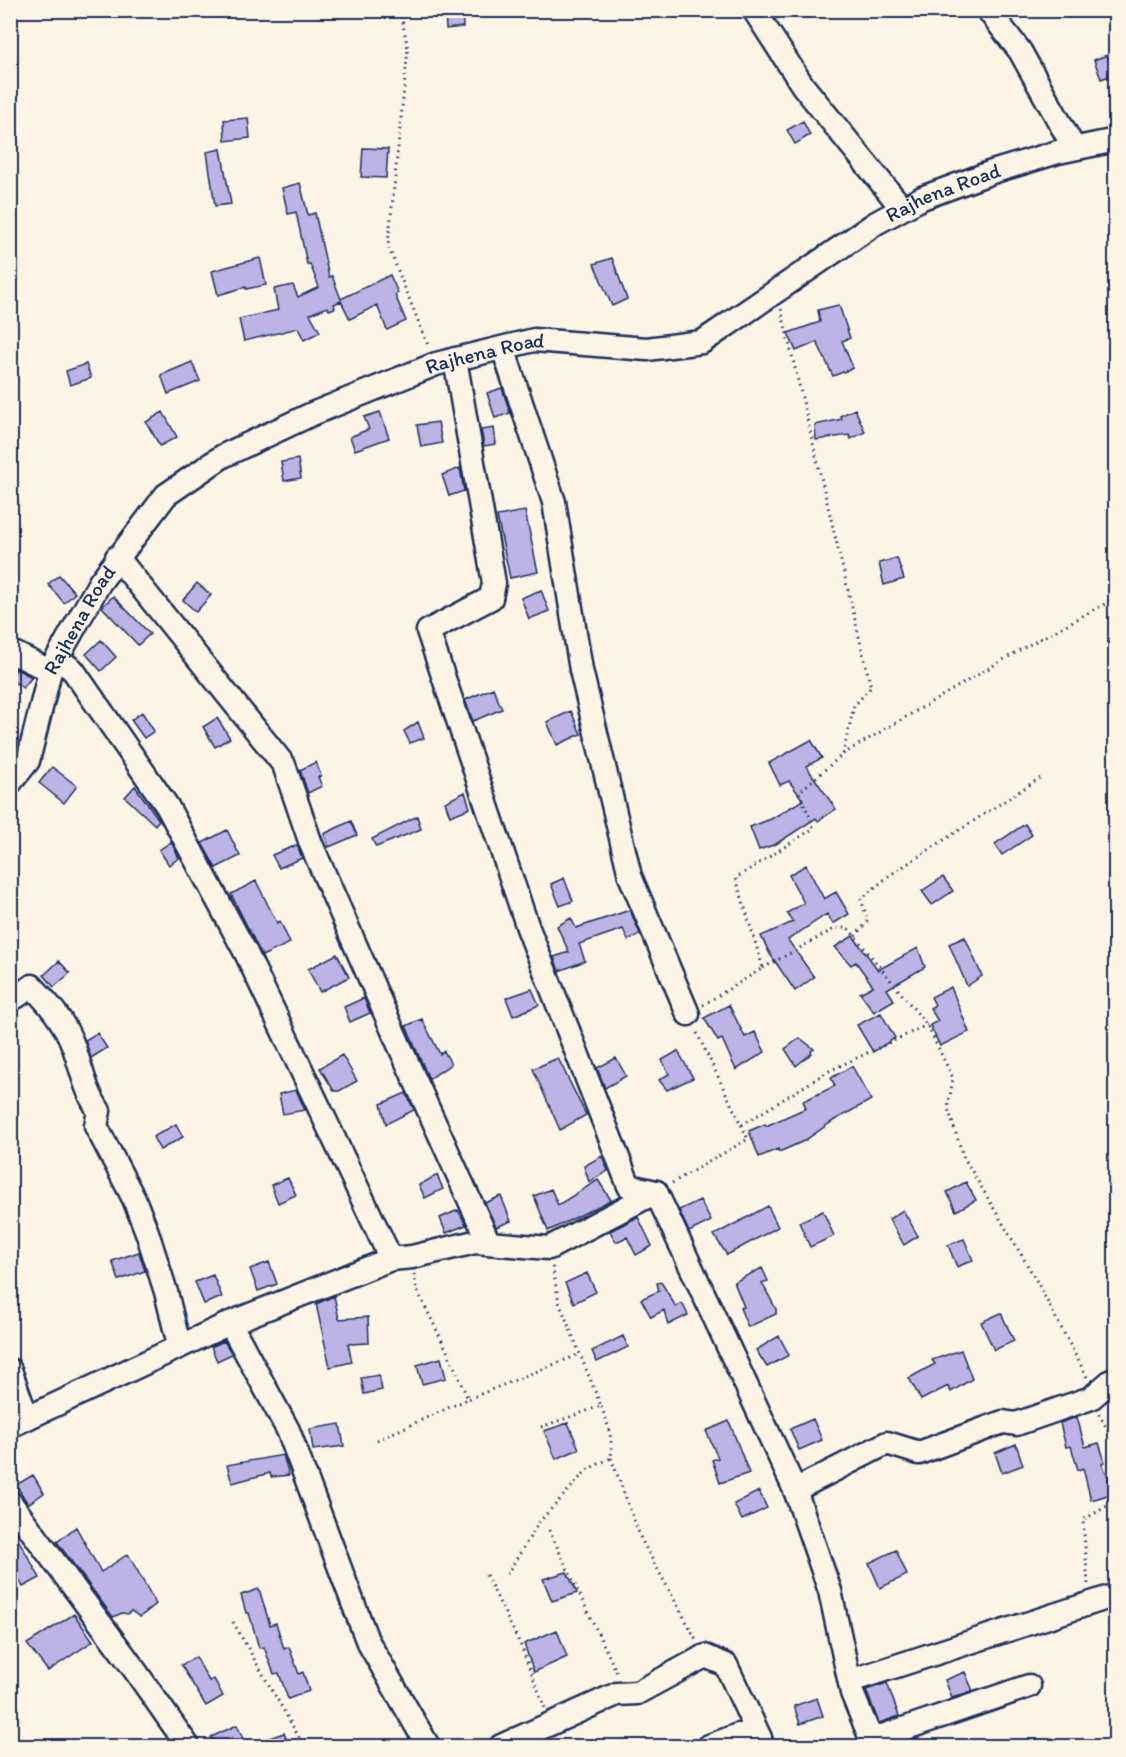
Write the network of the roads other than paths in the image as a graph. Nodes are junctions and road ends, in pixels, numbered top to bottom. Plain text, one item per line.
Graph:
1 (754, 10) edge
2 (988, 10) edge
3 (1116, 140) edge
4 (1074, 148) junction
5 (902, 208) junction
6 (503, 348) junction
7 (445, 362) junction
8 (117, 557) junction
9 (10, 651) edge
10 (54, 665) junction
11 (10, 783) edge
12 (10, 997) edge
13 (688, 1014) road end
14 (656, 1192) junction
15 (489, 1243) junction
16 (402, 1258) junction
17 (230, 1323) junction
18 (182, 1345) junction
19 (10, 1370) edge
20 (1116, 1380) edge
21 (19, 1422) edge
22 (795, 1490) junction
23 (10, 1502) edge
24 (1116, 1594) edge
25 (849, 1681) junction
26 (1029, 1686) dead end
27 (760, 1742) edge
28 (872, 1743) edge
29 (188, 1746) edge
30 (428, 1746) edge
31 (501, 1746) edge
32 (709, 1746) edge

1 - 5 street
2 - 4 street
3 - 4 street, Rajhena Road
4 - 5 street, Rajhena Road
5 - 6 street, Rajhena Road
6 - 7 street, Rajhena Road
6 - 13 street
7 - 8 street, Rajhena Road
7 - 14 street
8 - 10 street, Rajhena Road
8 - 15 street
9 - 10 street
10 - 11 street, Rajhena Road
10 - 16 street
12 - 18 street
14 - 15 street
14 - 22 street
15 - 16 street
16 - 17 street
17 - 18 street
17 - 30 street
18 - 21 street
19 - 21 street
20 - 22 street
22 - 25 street
23 - 29 street
24 - 25 street
25 - 28 street
26 - 28 street
27 - 31 street
27 - 32 street

